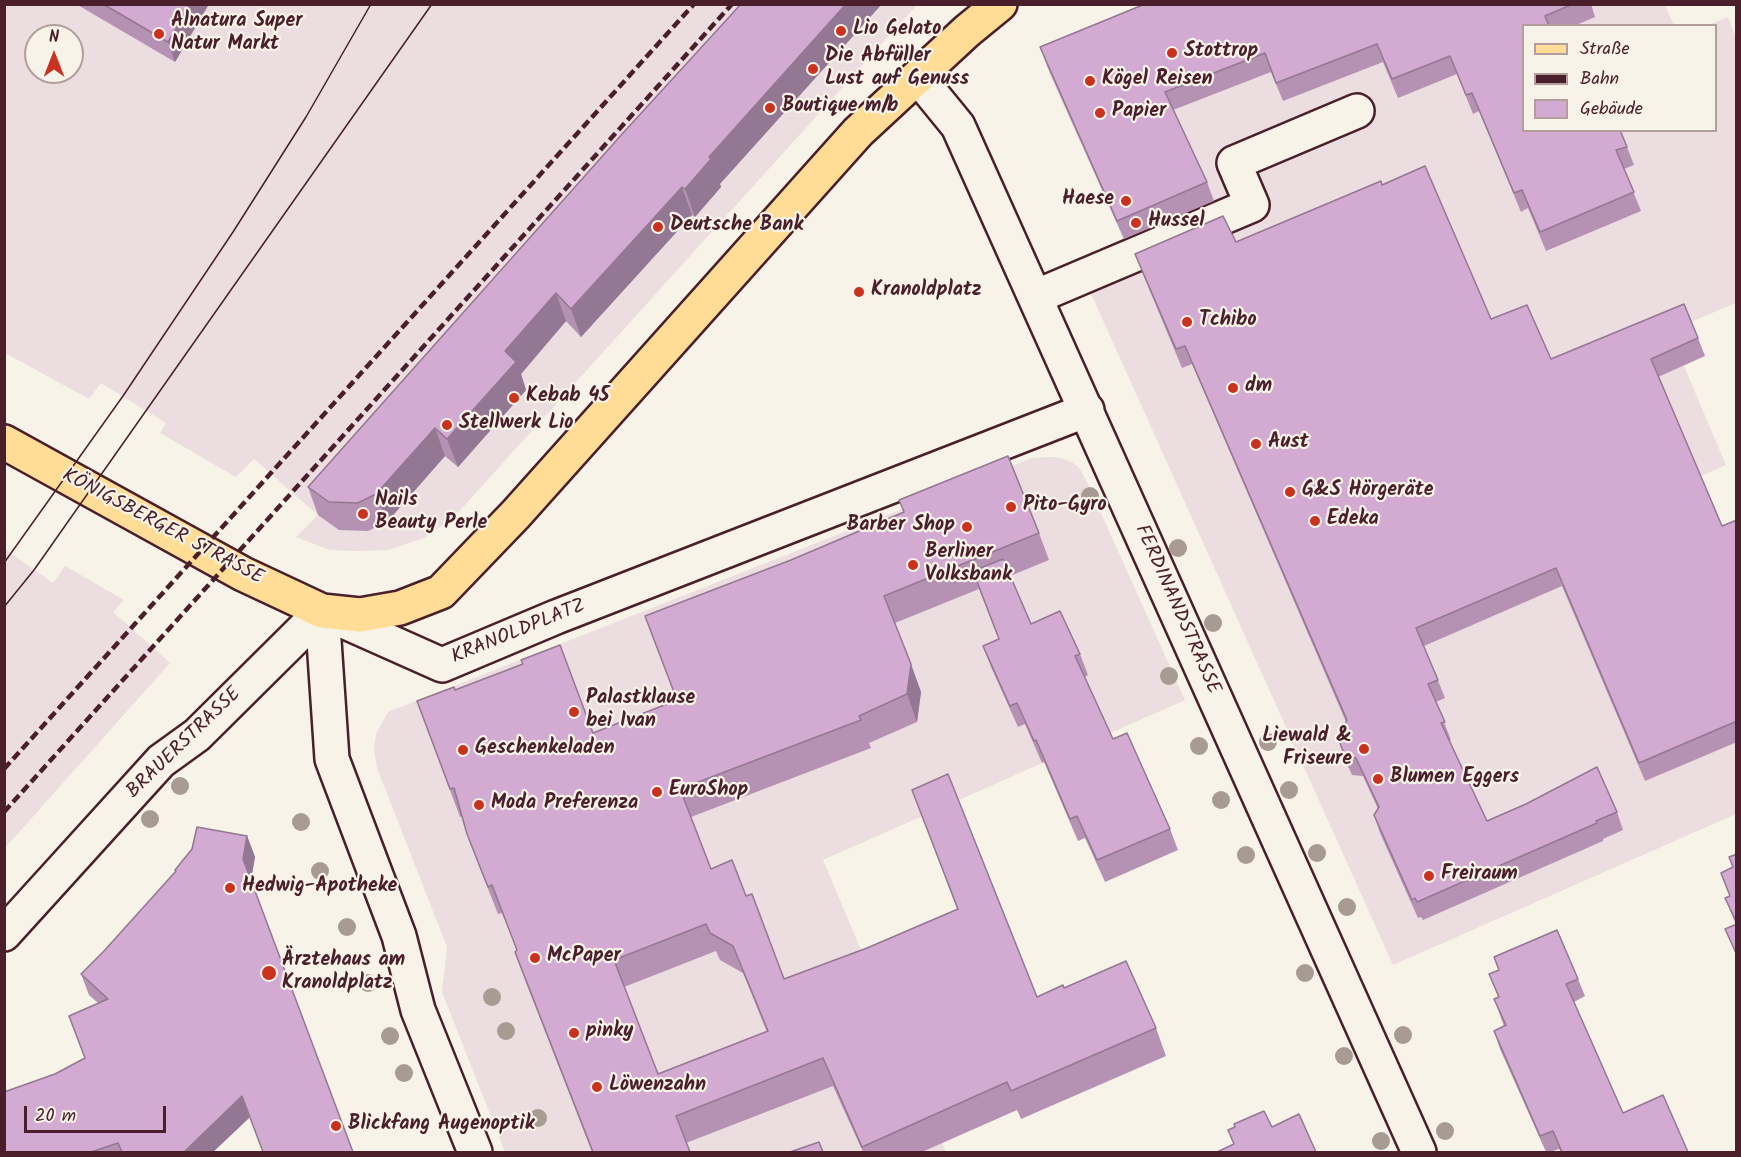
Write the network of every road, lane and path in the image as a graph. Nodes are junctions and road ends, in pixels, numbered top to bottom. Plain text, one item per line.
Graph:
1 (1000, 4) edge
2 (918, 77) junction
3 (1357, 111) dead end
4 (1035, 297) junction
5 (1087, 410) junction
6 (4, 442) edge
7 (322, 611) junction
8 (4, 934) edge
9 (475, 1152) edge
10 (1419, 1152) edge

1 - 2 main road
2 - 4 street, FERDINANDSTRASSE
2 - 7 main road
3 - 4 street
4 - 5 street, FERDINANDSTRASSE
5 - 7 street, KRANOLDPLATZ
5 - 10 street, FERDINANDSTRASSE
6 - 7 main road, KÖNIGSBERGER STRASSE
7 - 8 street, BRAUERSTRASSE
7 - 9 street

